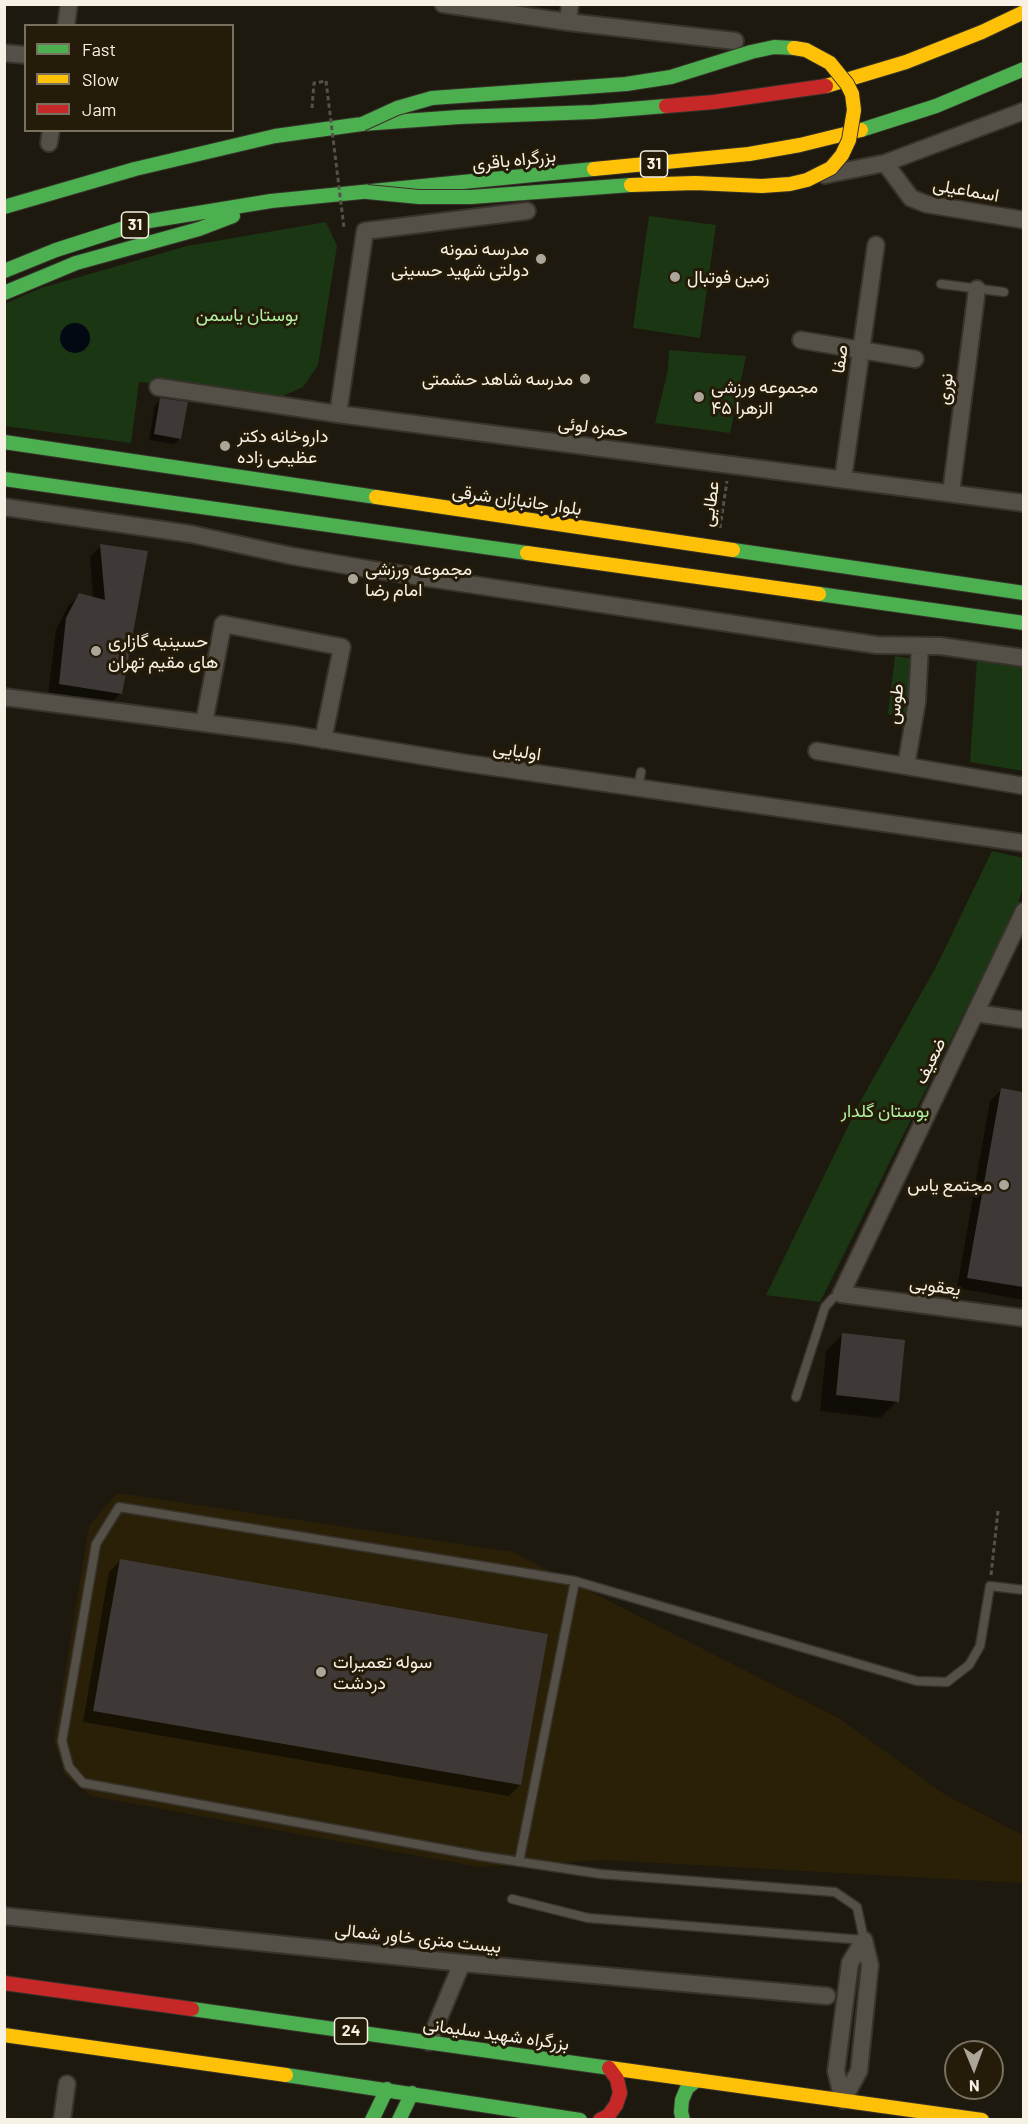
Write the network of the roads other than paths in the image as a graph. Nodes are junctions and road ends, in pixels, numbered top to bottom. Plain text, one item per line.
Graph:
1 (69, 4) edge
2 (443, 4) edge
3 (570, 4) edge
4 (1023, 12) edge
5 (568, 22) junction
6 (66, 24) edge
7 (735, 41) dead end
8 (4, 53) edge
9 (24, 56) edge
10 (1023, 69) edge
11 (1023, 111) edge
12 (362, 124) junction
13 (885, 163) junction
14 (773, 186) dead end
15 (367, 192) junction
16 (271, 201) junction
17 (4, 207) edge
18 (527, 212) dead end
19 (1023, 220) edge
20 (876, 245) dead end
21 (4, 271) edge
22 (941, 284) dead end
23 (977, 289) junction
24 (1004, 292) dead end
25 (4, 293) edge
26 (801, 340) dead end
27 (861, 351) junction
28 (915, 359) dead end
29 (158, 387) dead end
30 (338, 414) junction
31 (4, 442) edge
32 (4, 479) edge
33 (843, 479) junction
34 (951, 494) junction
35 (1023, 503) edge
36 (4, 507) edge
37 (1023, 592) edge
38 (1023, 623) edge
39 (920, 646) junction
40 (1023, 658) edge
41 (4, 697) edge
42 (204, 723) junction
43 (323, 740) junction
44 (817, 751) dead end
45 (906, 766) junction
46 (1023, 786) edge
47 (1023, 843) edge
48 (1023, 911) edge
49 (975, 1013) junction
50 (1023, 1020) edge
51 (841, 1294) junction
52 (1023, 1318) edge
53 (796, 1397) dead end
54 (575, 1581) junction
55 (1023, 1590) edge
56 (519, 1862) junction
57 (512, 1899) dead end
58 (4, 1916) edge
59 (864, 1940) junction
60 (462, 1963) junction
61 (4, 1983) edge
62 (827, 1996) dead end
63 (4, 2035) edge
64 (429, 2042) junction
65 (609, 2068) junction
66 (697, 2079) junction
67 (67, 2084) dead end
68 (387, 2089) junction
69 (412, 2093) junction
70 (843, 2100) junction
71 (62, 2120) edge
72 (372, 2120) edge
73 (399, 2120) edge
74 (580, 2120) edge
75 (600, 2120) edge
76 (683, 2120) edge
77 (982, 2120) edge

1 - 6 street
2 - 5 street
3 - 5 street
4 - 12 main road
5 - 7 street
8 - 9 street
10 - 15 main road, بزرگراه باقری / 31
11 - 13 street
12 - 15 main road, bridge
12 - 17 main road
13 - 14 street
13 - 19 street, اسماعیلی
15 - 16 main road, بزرگراه باقری / 31
16 - 21 main road, بزرگراه باقری / 31
16 - 25 main road
18 - 30 street
20 - 27 street, صفا
22 - 23 lane
23 - 24 lane
23 - 34 street, نوری
26 - 27 street
27 - 28 street
27 - 33 street, صفا
29 - 30 street, حمزه لوئی
30 - 33 street, حمزه لوئی
31 - 37 main road, بلوار جانبازان شرقی
32 - 38 main road
33 - 34 street, حمزه لوئی
34 - 35 street, حمزه لوئی
36 - 39 street
39 - 40 street
39 - 45 street, طوس
41 - 42 street, اولیایی
42 - 43 street, اولیایی
42 - 43 street
43 - 47 street, اولیایی
44 - 45 street
45 - 46 street
48 - 49 street, ضعیف
49 - 50 street
49 - 51 street, ضعیف
51 - 52 street, یعقوبی
51 - 53 lane
54 - 55 lane
54 - 56 lane
54 - 56 lane
56 - 59 lane
57 - 59 lane
58 - 60 street, بیست متری خاور شمالی
59 - 70 street
59 - 70 street
60 - 62 street, بیست متری خاور شمالی
60 - 64 street
61 - 64 main road, بزرگراه شهید سلیمانی / 24
63 - 68 main road
64 - 65 main road, بزرگراه شهید سلیمانی / 24
65 - 66 main road, بزرگراه شهید سلیمانی / 24
65 - 75 main road
66 - 70 main road, بزرگراه شهید سلیمانی / 24
66 - 76 main road
67 - 71 street
68 - 69 main road
68 - 72 main road
69 - 73 main road
69 - 74 main road
70 - 77 main road, بزرگراه شهید سلیمانی / 24

